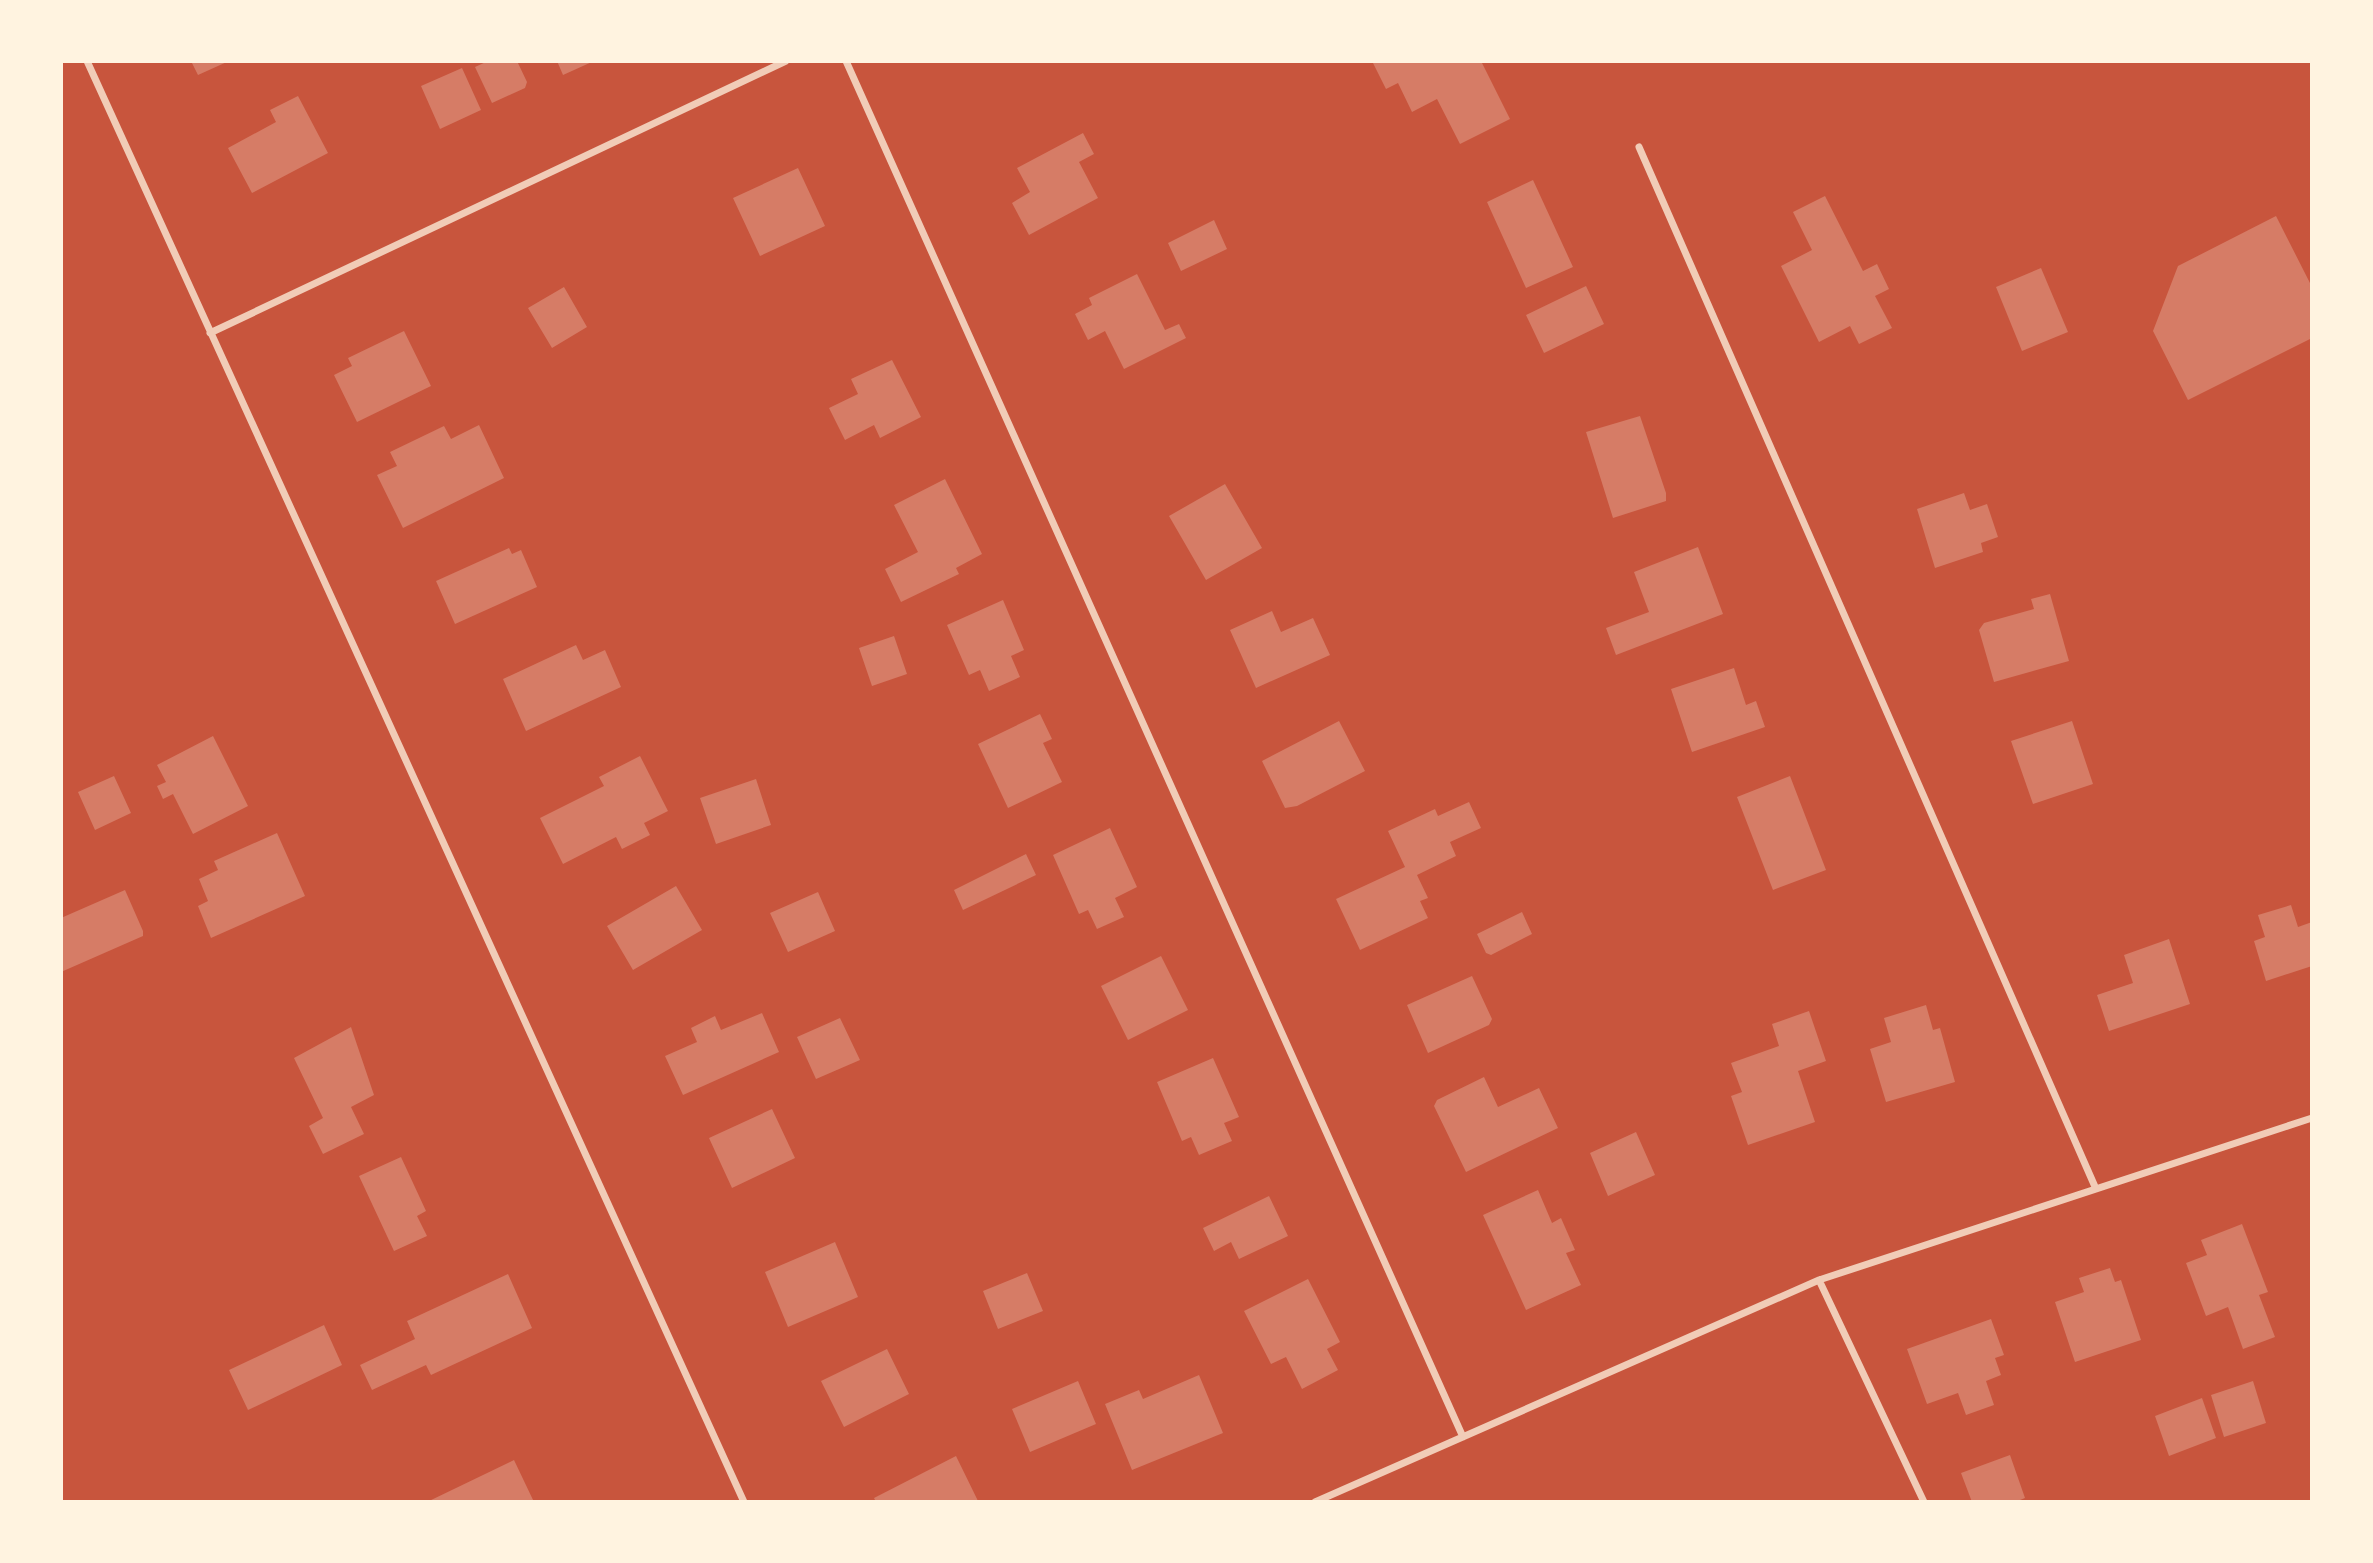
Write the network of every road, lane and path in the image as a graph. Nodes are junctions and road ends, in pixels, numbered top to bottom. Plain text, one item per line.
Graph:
1 (88, 61) edge
2 (786, 61) edge
3 (846, 61) edge
4 (1639, 147) dead end
5 (211, 333) junction
6 (2312, 1118) edge
7 (2096, 1189) junction
8 (1819, 1280) junction
9 (1463, 1437) junction
10 (744, 1502) edge
11 (1315, 1502) edge
12 (1924, 1502) edge

1 - 5 street
2 - 5 street
3 - 9 street
4 - 7 street
5 - 10 street
6 - 7 street
7 - 8 street
8 - 9 street
8 - 12 street
9 - 11 street

